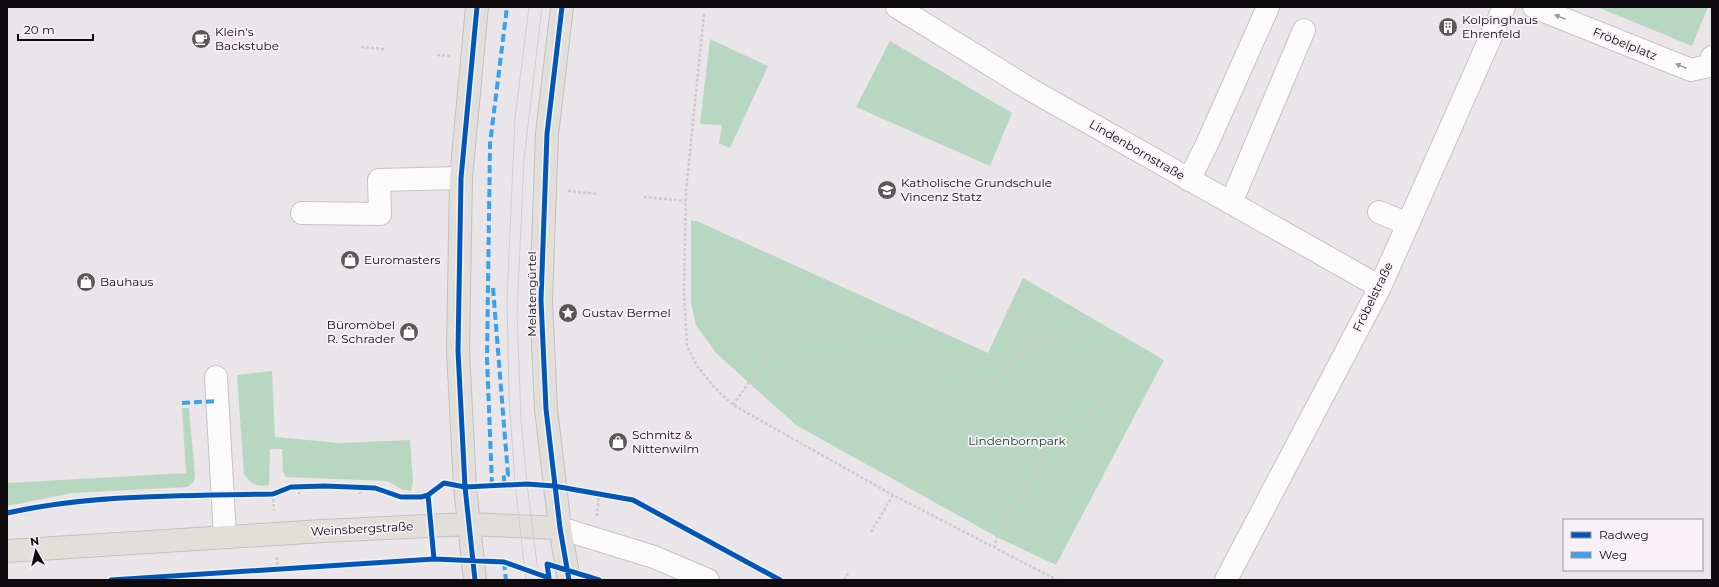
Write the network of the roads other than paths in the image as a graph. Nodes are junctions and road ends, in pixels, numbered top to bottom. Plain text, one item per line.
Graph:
1 (476, 7) edge
2 (562, 7) edge
3 (897, 7) edge
4 (1268, 7) edge
5 (1504, 7) edge
6 (1534, 7) edge
7 (1304, 30) dead end
8 (1712, 57) edge
9 (461, 178) junction
10 (1189, 180) junction
11 (1231, 203) junction
12 (1379, 212) dead end
13 (302, 213) dead end
14 (1408, 224) junction
15 (1380, 287) junction
16 (216, 377) dead end
17 (468, 524) junction
18 (560, 528) junction
19 (225, 537) junction
20 (7, 551) edge
21 (678, 574) edge
22 (475, 580) edge
23 (568, 580) edge
24 (708, 580) edge
25 (1226, 580) edge

1 - 9 main road
2 - 18 main road, Melatengürtel
3 - 10 street, Lindenbornstraße
4 - 10 street
5 - 14 street, Fröbelstraße
8 -> 6 street, Fröbelplatz
7 - 11 street
9 - 13 street
9 - 17 main road
10 - 11 street, Lindenbornstraße
11 - 15 street, Lindenbornstraße
12 - 14 street
14 - 15 street, Fröbelstraße
15 - 25 street, Fröbelstraße
16 - 19 street
17 - 18 main road, Weinsbergstraße
17 - 19 main road, Weinsbergstraße
17 - 22 main road
18 - 21 street, Weinsbergstraße
18 - 23 main road, Melatengürtel
19 - 20 main road, Weinsbergstraße
21 - 24 street, Weinsbergstraße

